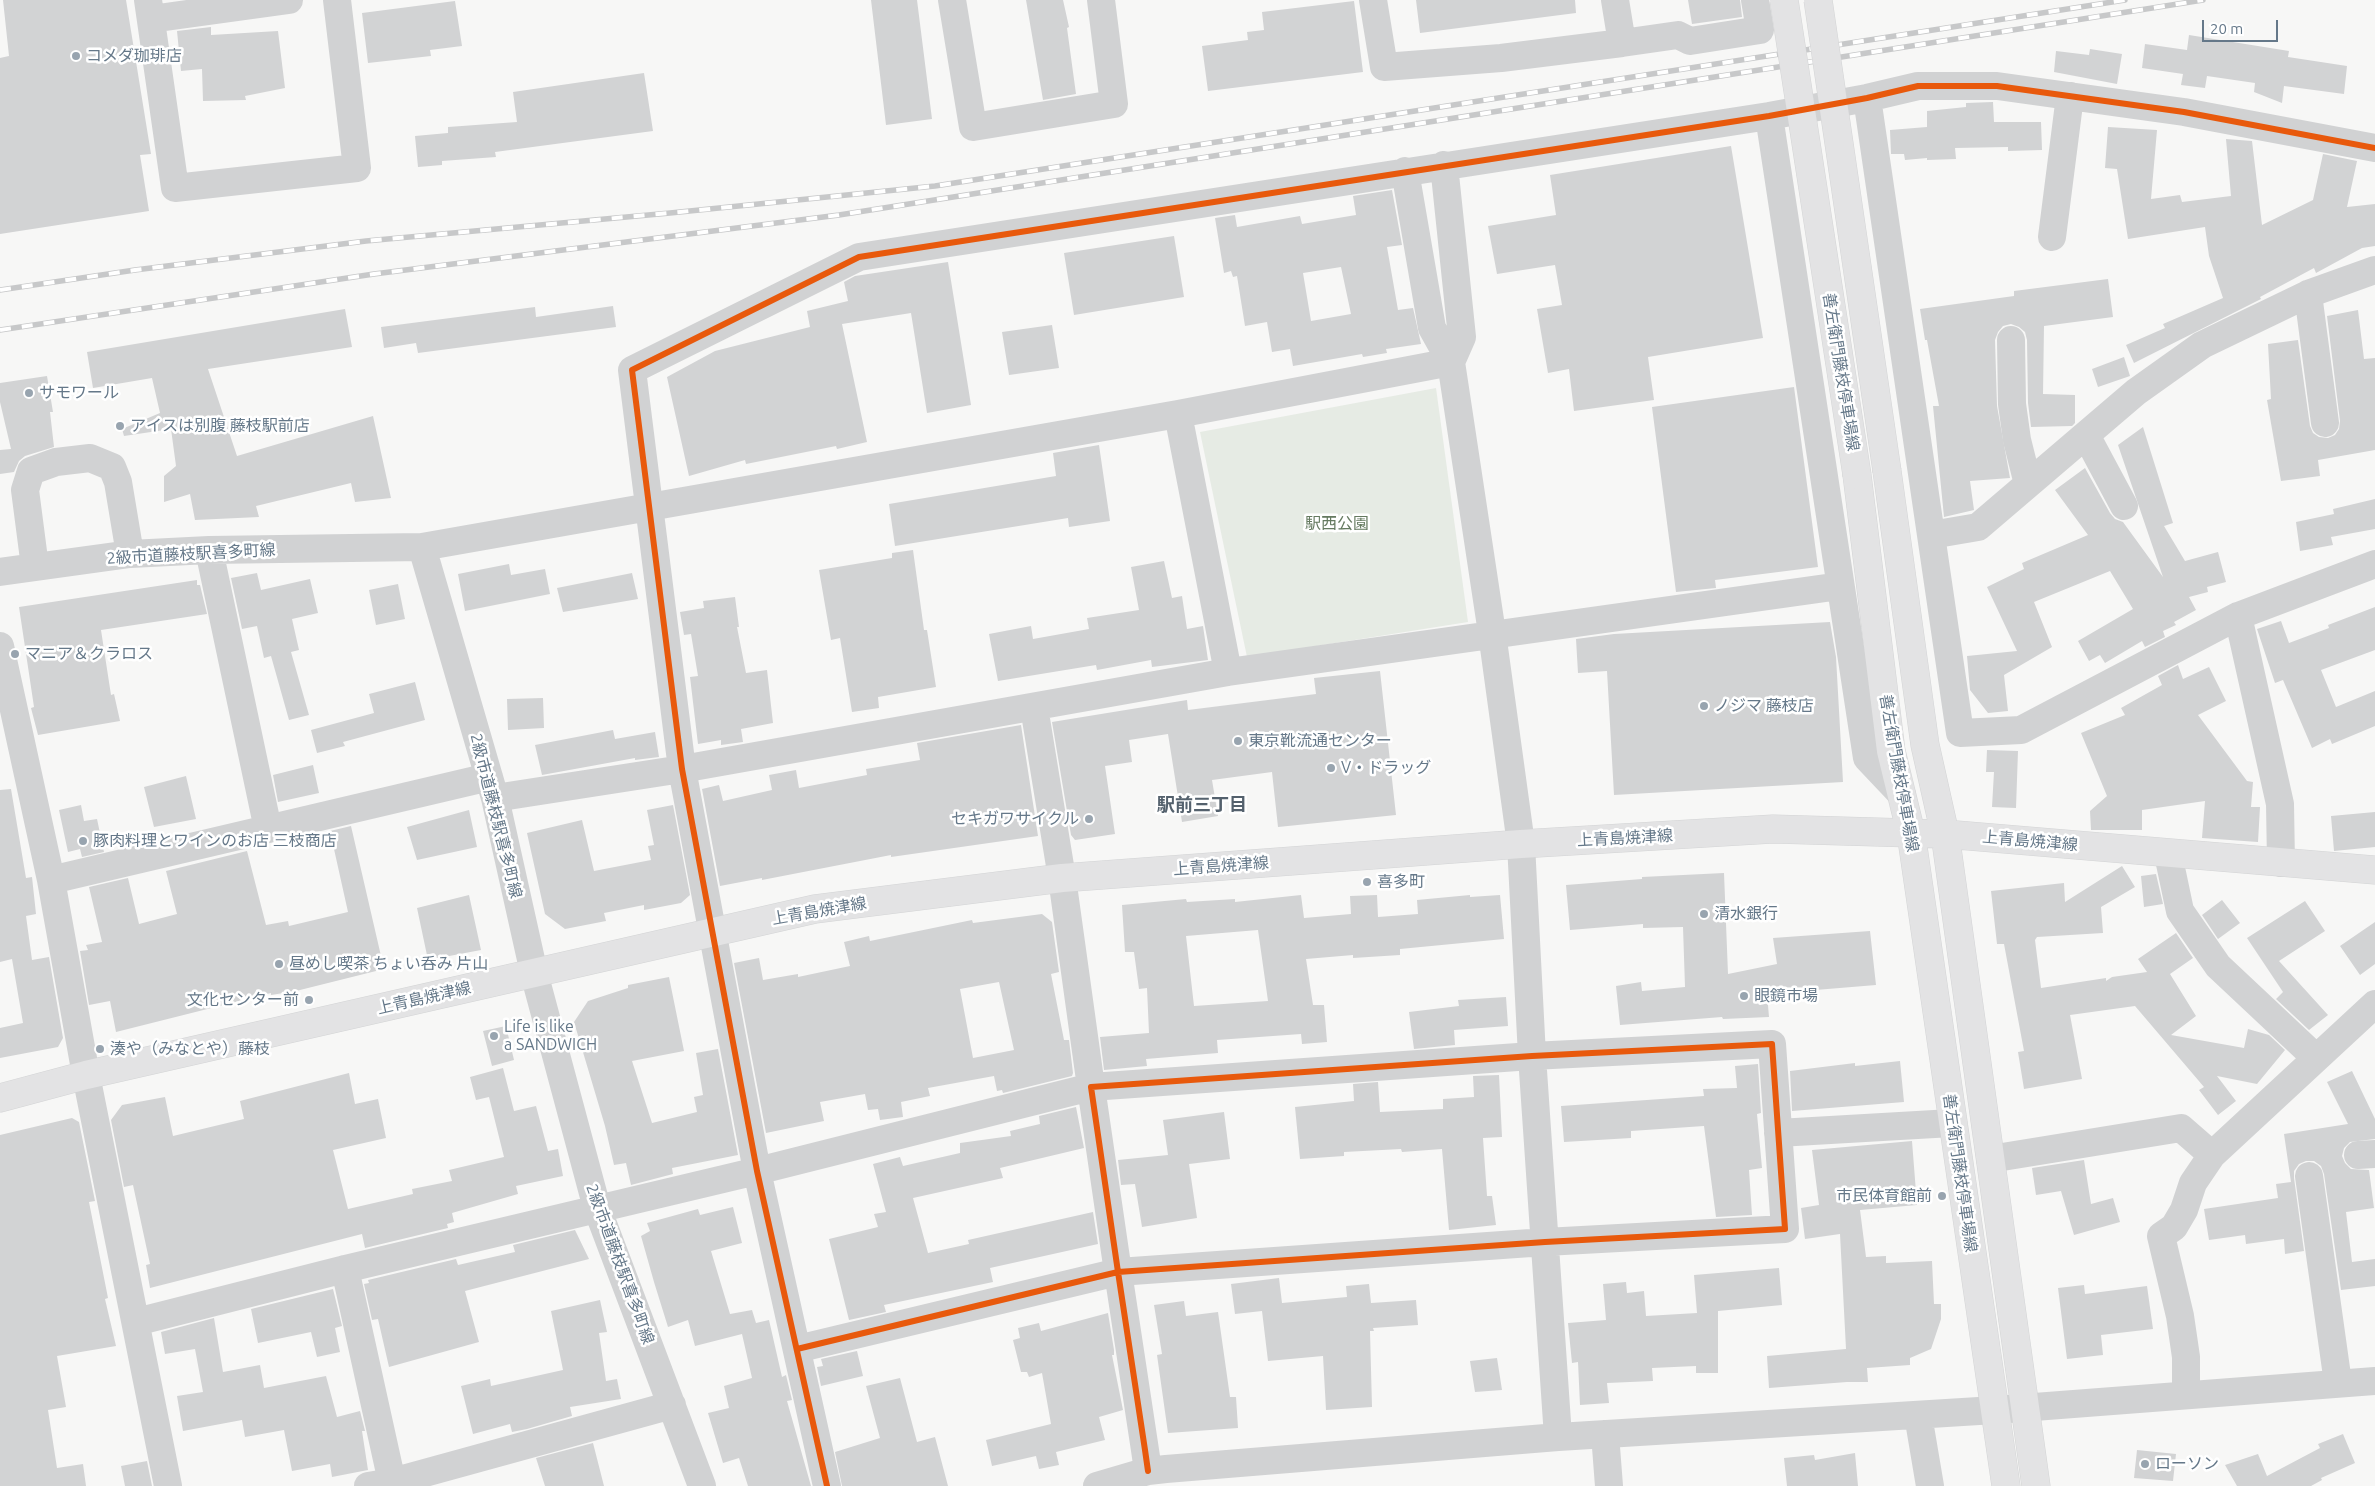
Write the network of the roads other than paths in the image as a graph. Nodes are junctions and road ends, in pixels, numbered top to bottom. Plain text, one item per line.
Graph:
1 (289, 0) edge
2 (337, 0) edge
3 (952, 0) edge
4 (1101, 0) edge
5 (1373, 0) edge
6 (1615, 0) edge
7 (1755, 0) edge
8 (1784, 0) edge
9 (1818, 0) edge
10 (150, 10) edge
11 (1622, 43) junction
12 (2070, 96) junction
13 (1867, 98) junction
14 (1769, 116) junction
15 (2375, 148) edge
16 (1444, 165) junction
17 (1405, 171) junction
18 (2052, 237) dead end
19 (2375, 270) edge
20 (2308, 294) junction
21 (2012, 340) dead end
22 (1451, 362) junction
23 (1178, 414) junction
24 (2325, 424) dead end
25 (2086, 435) junction
26 (2028, 484) junction
27 (649, 506) junction
28 (2124, 506) dead end
29 (1931, 535) junction
30 (422, 547) junction
31 (209, 550) junction
32 (130, 554) junction
33 (2375, 564) edge
34 (35, 567) junction
35 (0, 572) edge
36 (1840, 586) junction
37 (2238, 616) junction
38 (1492, 633) junction
39 (0, 646) edge
40 (1228, 672) junction
41 (1034, 707) junction
42 (682, 769) junction
43 (492, 788) junction
44 (1902, 795) junction
45 (268, 829) junction
46 (1910, 833) junction
47 (1945, 834) junction
48 (1521, 844) junction
49 (2168, 854) junction
50 (2281, 863) junction
51 (2375, 870) edge
52 (1062, 878) junction
53 (51, 880) junction
54 (711, 932) junction
55 (534, 973) junction
56 (2375, 1004) edge
57 (1532, 1056) junction
58 (2316, 1058) junction
59 (86, 1075) junction
60 (1091, 1087) junction
61 (0, 1098) edge
62 (1952, 1123) junction
63 (1778, 1133) junction
64 (2212, 1155) junction
65 (1990, 1159) junction
66 (758, 1171) junction
67 (2309, 1176) dead end
68 (597, 1208) junction
69 (1545, 1242) junction
70 (345, 1269) junction
71 (1118, 1272) junction
72 (136, 1322) junction
73 (797, 1349) junction
74 (2375, 1380) edge
75 (2338, 1383) junction
76 (2186, 1394) junction
77 (672, 1405) junction
78 (2024, 1406) junction
79 (1995, 1410) junction
80 (1918, 1415) junction
81 (1605, 1434) junction
82 (1558, 1437) junction
83 (1161, 1475) edge
84 (384, 1485) edge
85 (168, 1486) edge
86 (702, 1486) edge
87 (827, 1486) edge
88 (1096, 1486) edge
89 (1609, 1486) edge
90 (1930, 1486) edge
91 (2006, 1486) edge
92 (2036, 1486) edge

1 - 10 street
2 - 10 street
3 - 4 street
5 - 11 street
6 - 11 street
7 - 11 street
8 - 44 main road, 善左衛門藤枝停車場線, bridge
9 - 47 main road, 善左衛門藤枝停車場線, bridge
12 - 13 street
12 - 15 street
12 - 18 street
13 - 14 street
13 - 29 street
14 - 16 street
14 - 36 street
16 - 17 street
16 - 22 street
17 - 22 street
17 - 27 street
19 - 20 street
20 - 24 street
20 - 25 street
21 - 26 street
22 - 23 street
22 - 38 street
23 - 27 street
23 - 40 street
25 - 26 street
25 - 28 street
26 - 29 street
27 - 30 street
27 - 42 street
29 - 37 street
30 - 31 street, 2級市道藤枝駅喜多町線
30 - 43 street, 2級市道藤枝駅喜多町線
31 - 32 street, 2級市道藤枝駅喜多町線
31 - 45 street
32 - 34 street, 2級市道藤枝駅喜多町線
32 - 34 street
33 - 37 street
34 - 35 street, 2級市道藤枝駅喜多町線
36 - 38 street
36 - 44 street
37 - 50 street
38 - 40 street
38 - 48 street
39 - 53 street
40 - 41 street
41 - 42 street
41 - 52 street
42 - 43 street
42 - 54 street
43 - 45 street
43 - 55 street, 2級市道藤枝駅喜多町線
44 - 46 main road, 善左衛門藤枝停車場線
45 - 53 street
46 - 47 main road, 上青島焼津線
46 - 48 main road, 上青島焼津線
46 - 62 main road, 善左衛門藤枝停車場線
47 - 49 main road, 上青島焼津線
47 - 65 main road, 善左衛門藤枝停車場線
48 - 52 main road, 上青島焼津線
48 - 57 street
49 - 50 main road, 上青島焼津線
49 - 58 street
50 - 51 main road, 上青島焼津線
52 - 54 main road, 上青島焼津線
52 - 60 street
53 - 59 street
54 - 55 main road, 上青島焼津線
54 - 66 street
55 - 59 main road, 上青島焼津線
55 - 68 street, 2級市道藤枝駅喜多町線
56 - 58 street
57 - 60 street
57 - 63 street
57 - 69 street
58 - 64 street
59 - 61 main road, 上青島焼津線
59 - 72 street
60 - 66 street
60 - 71 street
62 - 63 street
62 - 79 main road, 善左衛門藤枝停車場線
63 - 69 street
64 - 65 street
64 - 76 street
65 - 78 main road, 善左衛門藤枝停車場線
66 - 68 street
66 - 73 street
67 - 75 street
68 - 70 street
68 - 77 street, 2級市道藤枝駅喜多町線
69 - 71 street
69 - 82 street
70 - 72 street
70 - 84 street
71 - 73 street
71 - 83 street
72 - 85 street
73 - 87 street
74 - 75 street
75 - 76 street
76 - 78 street
77 - 84 street
77 - 86 street, 2級市道藤枝駅喜多町線
78 - 79 street
78 - 92 main road, 善左衛門藤枝停車場線
79 - 80 street
79 - 91 main road, 善左衛門藤枝停車場線
80 - 81 street
80 - 90 street
81 - 82 street
81 - 89 street
82 - 83 street
83 - 88 street

